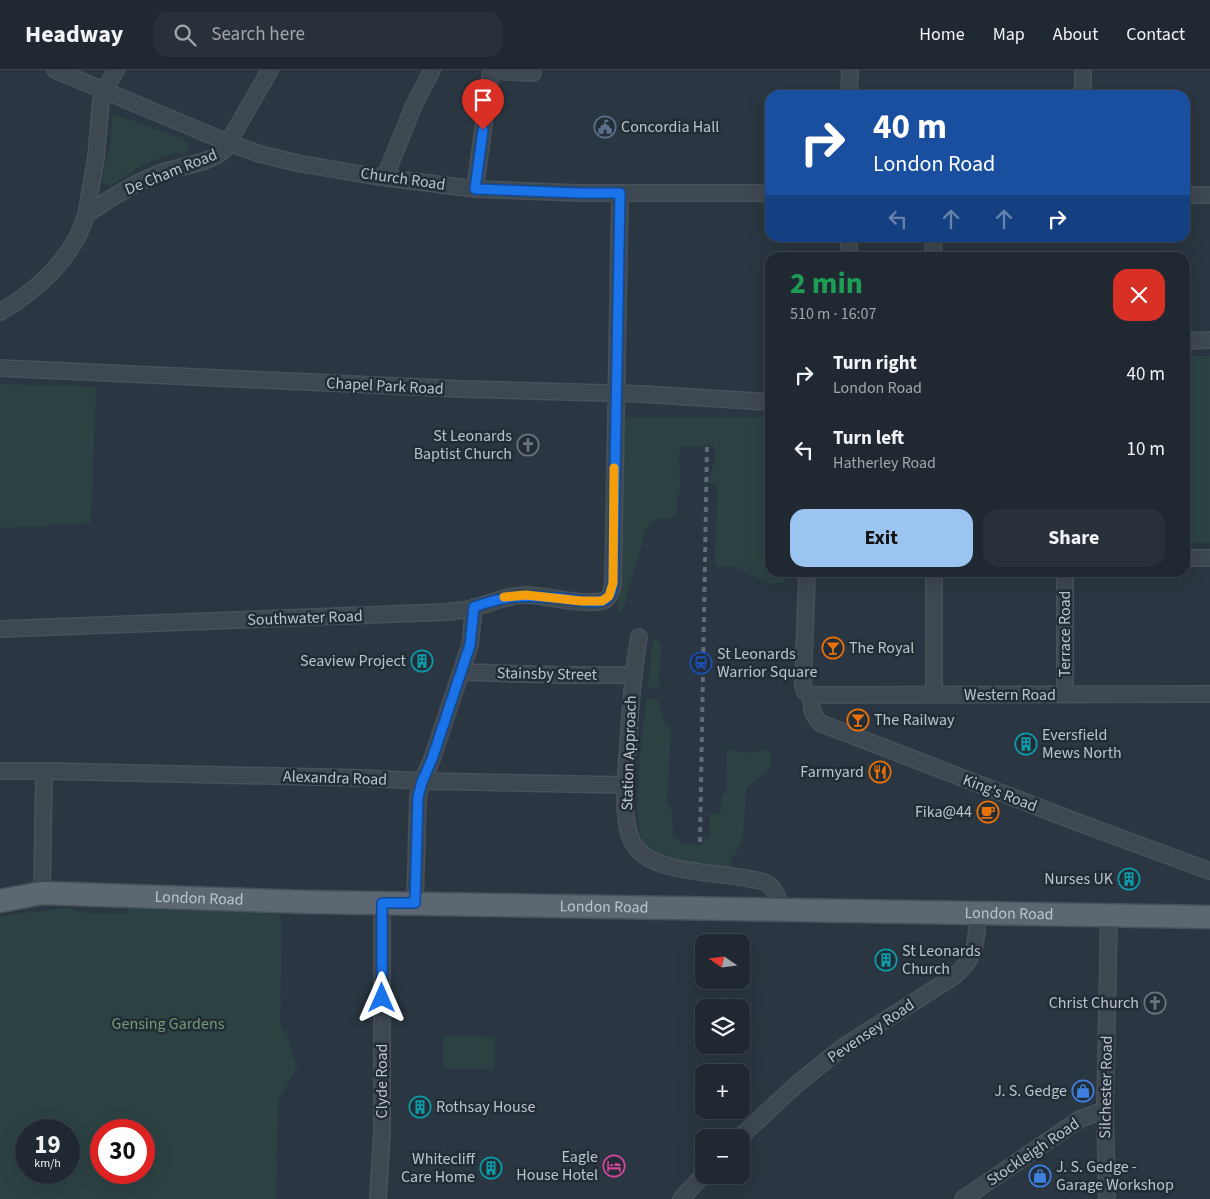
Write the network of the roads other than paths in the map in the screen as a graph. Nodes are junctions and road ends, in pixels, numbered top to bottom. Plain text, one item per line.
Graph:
1 (55, 70) edge
2 (116, 70) edge
3 (270, 70) edge
4 (432, 70) edge
5 (850, 70) edge
6 (1083, 70) edge
7 (533, 74) dead end
8 (849, 90) edge
9 (1083, 90) edge
10 (104, 92) junction
11 (230, 143) junction
12 (384, 177) junction
13 (475, 189) junction
14 (620, 193) junction
15 (765, 193) edge
16 (1190, 195) edge
17 (1210, 195) edge
18 (86, 215) junction
19 (0, 312) edge
20 (1190, 340) edge
21 (1210, 340) edge
22 (0, 368) edge
23 (615, 393) junction
24 (765, 402) edge
25 (1190, 558) edge
26 (1210, 558) edge
27 (807, 577) edge
28 (934, 577) edge
29 (1065, 577) edge
30 (474, 607) junction
31 (0, 629) edge
32 (639, 637) dead end
33 (462, 672) junction
34 (633, 675) junction
35 (934, 694) junction
36 (1210, 694) edge
37 (811, 695) junction
38 (1065, 695) junction
39 (0, 771) edge
40 (44, 771) junction
41 (422, 782) junction
42 (625, 785) junction
43 (1210, 871) edge
44 (42, 893) junction
45 (0, 900) edge
46 (382, 903) junction
47 (415, 903) junction
48 (780, 911) junction
49 (978, 913) junction
50 (1109, 915) junction
51 (1210, 917) edge
52 (1105, 1110) junction
53 (748, 1129) edge
54 (695, 1184) edge
55 (378, 1199) edge
56 (681, 1199) edge
57 (963, 1199) edge
58 (1106, 1199) edge

1 - 10 street, Church Road
2 - 10 street, De Cham Road
3 - 11 street
4 - 12 street
5 - 8 street
6 - 9 street
7 - 13 street
10 - 11 street, Church Road
10 - 18 street, De Cham Road
11 - 12 street, Church Road
11 - 18 street, De Cham Road
12 - 13 street, Church Road
13 - 14 street, Church Road
14 - 15 street, Church Road
14 - 23 street
16 - 17 street
18 - 19 street, De Cham Road
20 - 21 street
22 - 23 street, Chapel Park Road
23 - 24 street, Chapel Park Road
23 - 30 street, Southwater Road
25 - 26 street
27 - 37 street, King's Road
28 - 35 street
29 - 38 street, Terrace Road
30 - 31 street, Southwater Road
30 - 33 street
32 - 34 street, Station Approach
33 - 34 street, Stainsby Street
33 - 41 street
34 - 42 street, Station Approach
35 - 37 street, Western Road
35 - 38 street, Western Road
36 - 38 street, Western Road
37 - 43 street, King's Road
39 - 40 street, Alexandra Road
40 - 41 street, Alexandra Road
40 - 44 street
41 - 42 street, Alexandra Road
41 - 47 street
42 - 48 street, Station Approach
44 - 45 main road, London Road
44 - 46 main road, London Road
46 - 47 main road, London Road
46 - 55 street, Clyde Road
47 - 48 main road, London Road
48 - 49 main road, London Road
49 - 50 main road, London Road
49 - 53 street, Pevensey Road
50 - 51 main road, London Road
50 - 52 street, Silchester Road
52 - 57 street, Stockleigh Road
52 - 58 street, Silchester Road
54 - 56 street

